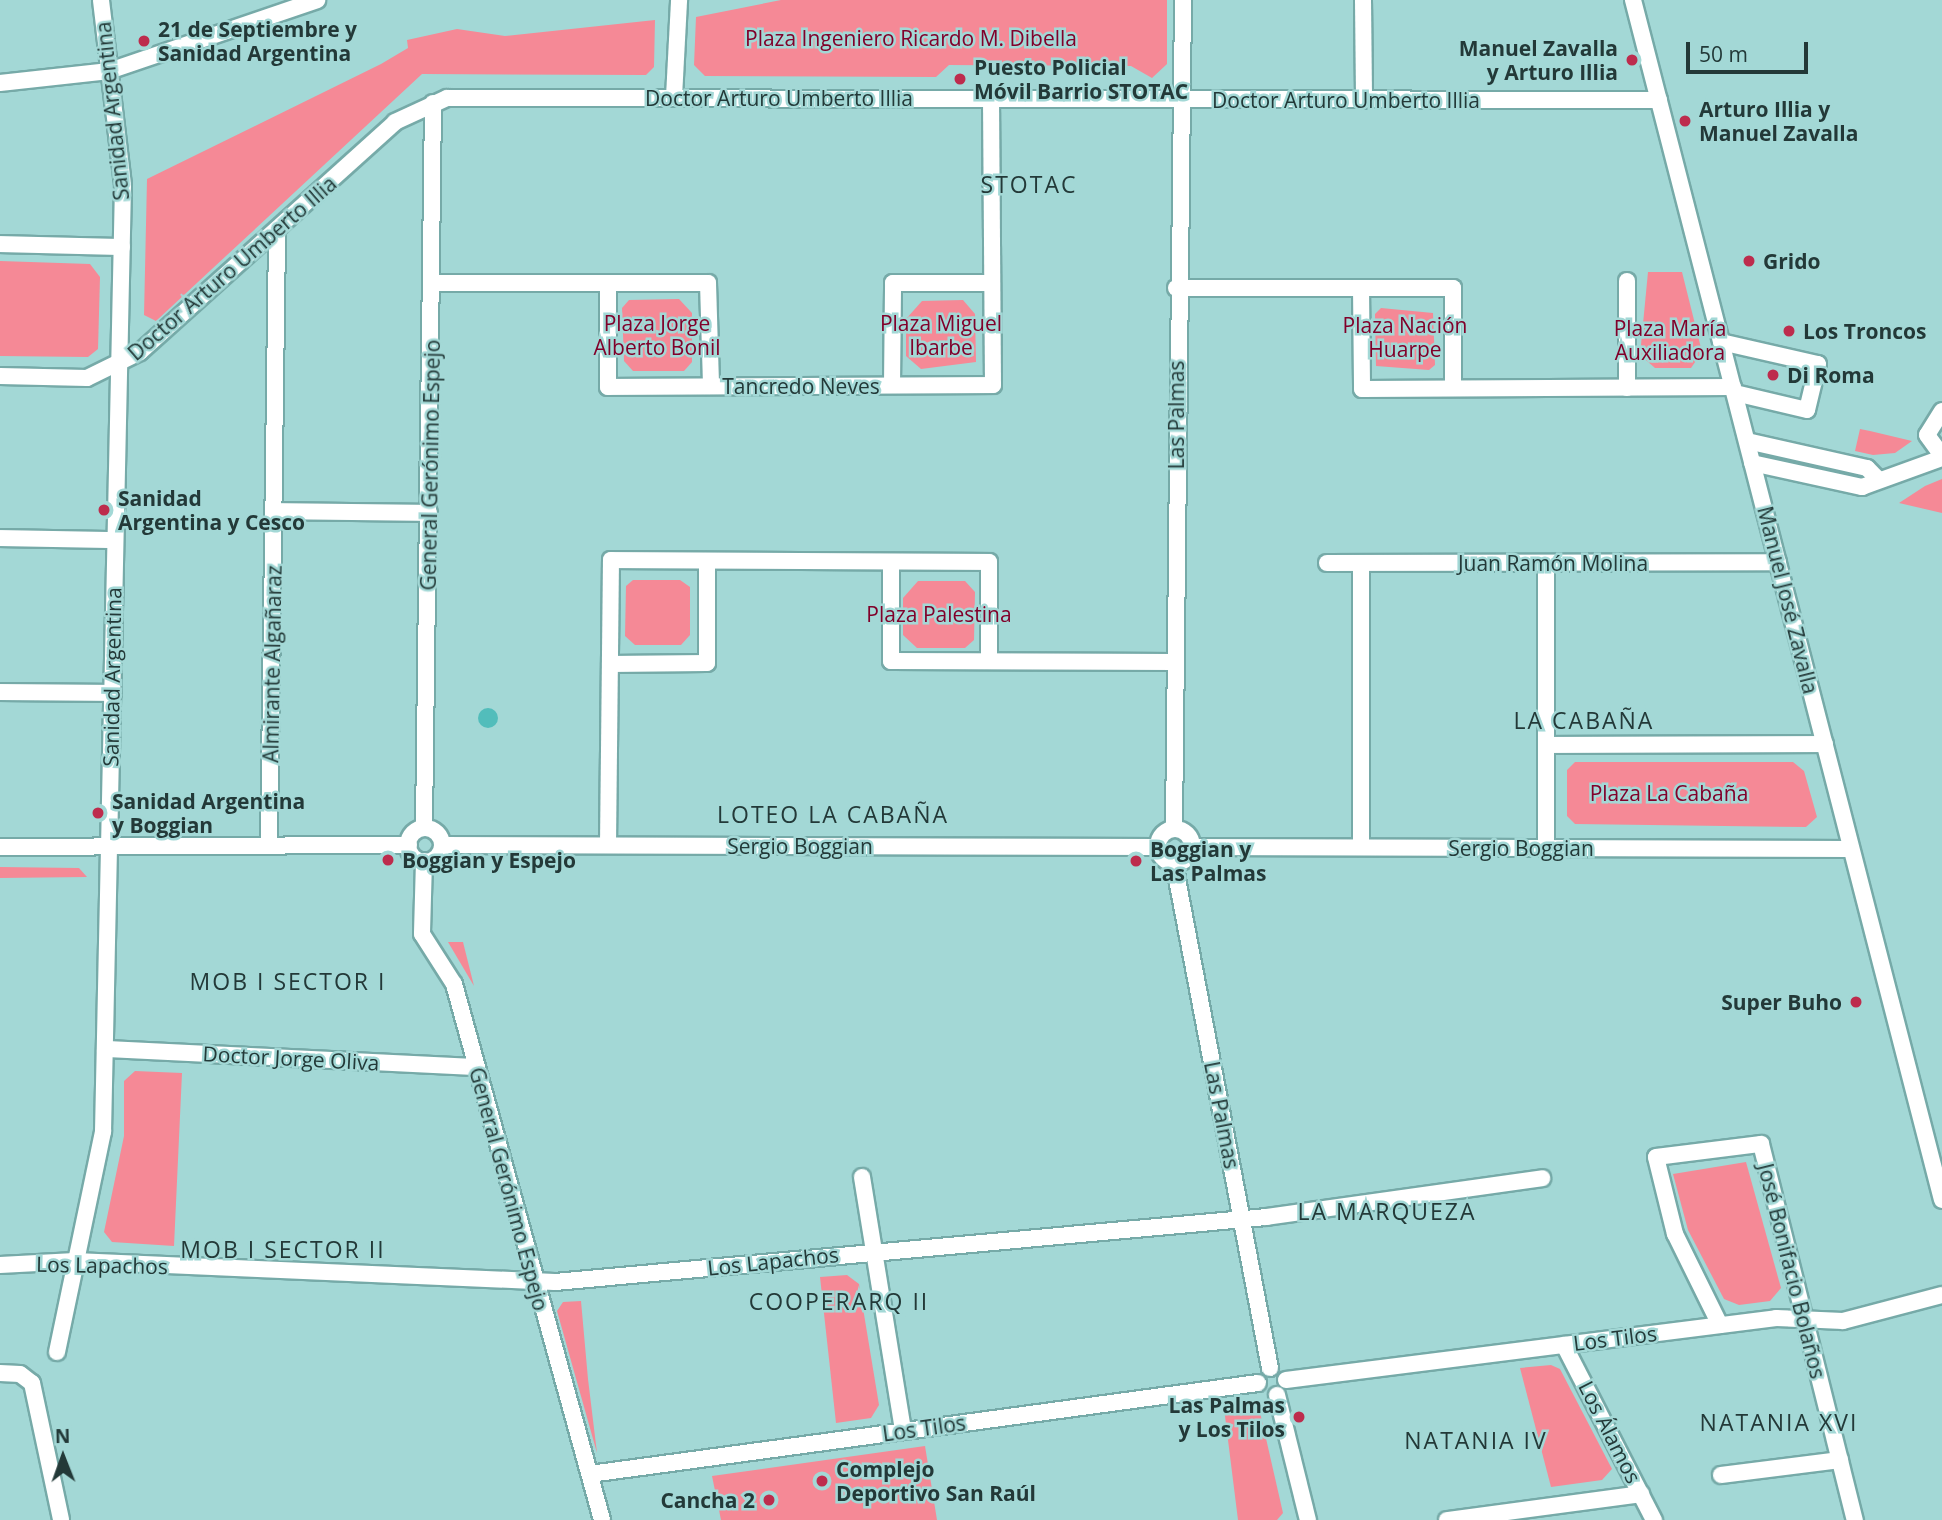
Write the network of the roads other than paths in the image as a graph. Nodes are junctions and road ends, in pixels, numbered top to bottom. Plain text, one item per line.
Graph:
1 (101, 0) edge
2 (317, 0) edge
3 (679, 0) edge
4 (1183, 0) edge
5 (1363, 0) edge
6 (1633, 0) edge
7 (110, 71) junction
8 (0, 83) edge
9 (674, 97) junction
10 (991, 99) junction
11 (1184, 100) junction
12 (1364, 100) junction
13 (1659, 100) junction
14 (433, 103) junction
15 (277, 231) junction
16 (0, 244) edge
17 (122, 247) junction
18 (1627, 281) dead end
19 (432, 283) junction
20 (992, 283) junction
21 (608, 284) junction
22 (1176, 288) junction
23 (1361, 288) junction
24 (1721, 342) junction
25 (119, 365) junction
26 (0, 376) edge
27 (711, 386) junction
28 (892, 386) junction
29 (1453, 388) junction
30 (1627, 388) junction
31 (1734, 390) junction
32 (1942, 411) edge
33 (1747, 441) junction
34 (1929, 443) junction
35 (1942, 457) edge
36 (1752, 463) junction
37 (1918, 465) junction
38 (1878, 479) junction
39 (274, 511) junction
40 (429, 513) junction
41 (0, 538) edge
42 (114, 540) junction
43 (707, 561) junction
44 (891, 562) junction
45 (1778, 562) junction
46 (1327, 563) dead end
47 (1362, 563) junction
48 (1546, 563) junction
49 (989, 661) junction
50 (1174, 662) junction
51 (610, 664) junction
52 (0, 692) edge
53 (113, 693) junction
54 (1825, 744) junction
55 (1546, 745) junction
56 (425, 828) junction
57 (1174, 830) junction
58 (409, 845) junction
59 (442, 845) junction
60 (608, 845) junction
61 (0, 846) edge
62 (269, 846) junction
63 (1158, 847) junction
64 (1191, 847) junction
65 (110, 848) junction
66 (1361, 848) junction
67 (1546, 848) junction
68 (1852, 849) junction
69 (424, 861) junction
70 (1174, 863) junction
71 (105, 1049) junction
72 (477, 1067) junction
73 (862, 1177) dead end
74 (1542, 1178) dead end
75 (1942, 1200) edge
76 (1240, 1217) junction
77 (873, 1251) junction
78 (75, 1261) junction
79 (0, 1265) edge
80 (535, 1282) junction
81 (1942, 1295) edge
82 (1805, 1320) junction
83 (1720, 1325) junction
84 (1564, 1345) junction
85 (58, 1352) dead end
86 (1270, 1368) junction
87 (0, 1373) edge
88 (1286, 1380) junction
89 (1258, 1383) junction
90 (1277, 1395) junction
91 (904, 1431) junction
92 (1840, 1460) junction
93 (590, 1474) junction
94 (1721, 1475) dead end
95 (1641, 1494) junction
96 (1494, 1517) edge
97 (61, 1520) edge
98 (602, 1520) edge
99 (1308, 1520) edge
100 (1447, 1520) edge
101 (1654, 1520) edge
102 (1855, 1520) edge

1 - 7 street, Sanidad Argentina
2 - 7 street
3 - 9 street
4 - 11 street, Las Palmas
5 - 12 street
6 - 13 street, Manuel José Zavalla
7 - 8 street
7 - 17 street, Sanidad Argentina
9 - 10 street, Doctor Arturo Umberto Illia
9 - 14 street, Doctor Arturo Umberto Illia
10 - 11 street, Doctor Arturo Umberto Illia
10 - 20 street, Tancredo Neves
11 - 12 street, Doctor Arturo Umberto Illia
11 - 22 street, Las Palmas
12 - 13 street, Doctor Arturo Umberto Illia
13 - 24 street, Manuel José Zavalla
14 - 15 street, Doctor Arturo Umberto Illia
14 - 19 street, General Gerónimo Espejo
15 - 25 street, Doctor Arturo Umberto Illia
15 - 39 street, Almirante Algañaraz
16 - 17 street
17 - 25 street, Sanidad Argentina
18 - 30 street
19 - 21 street, Tancredo Neves
19 - 40 street, General Gerónimo Espejo
20 - 28 street, Tancredo Neves
20 - 28 street, Tancredo Neves
21 - 27 street, Tancredo Neves
21 - 27 street, Tancredo Neves
22 - 23 street
22 - 50 street, Las Palmas
23 - 29 street
23 - 29 street
24 - 31 street, Manuel José Zavalla
24 - 31 street
25 - 26 street, Doctor Arturo Umberto Illia
25 - 42 street, Sanidad Argentina
27 - 28 street, Tancredo Neves
29 - 30 street
30 - 31 street
31 - 33 street, Manuel José Zavalla
32 - 34 street
33 - 36 street, Manuel José Zavalla
33 - 38 street
34 - 35 street
34 - 37 street
35 - 37 street
36 - 38 street
36 - 45 street, Manuel José Zavalla
37 - 38 street
39 - 40 street
39 - 62 street, Almirante Algañaraz
40 - 56 street, General Gerónimo Espejo
41 - 42 street
42 - 53 street, Sanidad Argentina
43 - 44 street
43 - 51 street
43 - 51 street
44 - 49 street
44 - 49 street
45 - 48 street, Juan Ramón Molina
45 - 54 street, Manuel José Zavalla
46 - 47 street, Juan Ramón Molina
47 - 48 street, Juan Ramón Molina
47 - 66 street
48 - 55 street
49 - 50 street
50 - 57 street, Las Palmas
51 - 60 street
52 - 53 street
53 - 65 street, Sanidad Argentina
54 - 55 street
54 - 68 street, Manuel José Zavalla
55 - 67 street
56 - 58 street
56 - 59 street
57 - 63 street
57 - 64 street
58 - 62 street
58 - 69 street
59 - 60 street, Sergio Boggian
59 - 69 street
60 - 63 street, Sergio Boggian
61 - 65 street
62 - 65 street
63 - 70 street
64 - 66 street, Sergio Boggian
64 - 70 street
65 - 71 street, Sanidad Argentina
66 - 67 street, Sergio Boggian
67 - 68 street, Sergio Boggian
68 - 75 street, Manuel José Zavalla
69 - 72 street, General Gerónimo Espejo
70 - 76 street, Las Palmas
71 - 72 street, Doctor Jorge Oliva
71 - 78 street, Sanidad Argentina
72 - 80 street, General Gerónimo Espejo
73 - 77 street
74 - 76 street, Los Lapachos
76 - 77 street, Los Lapachos
76 - 86 street, Las Palmas
77 - 80 street, Los Lapachos
77 - 91 street
78 - 79 street, Los Lapachos
78 - 80 street, Los Lapachos
78 - 85 street, Sanidad Argentina
80 - 93 street, General Gerónimo Espejo
81 - 82 street, Los Tilos
82 - 83 street, Los Tilos
82 - 83 street, José Bonifacio Bolaños
82 - 92 street, José Bonifacio Bolaños
83 - 84 street, Los Tilos
84 - 88 street, Los Tilos
84 - 95 street, Los Álamos
86 - 88 street
86 - 89 street
87 - 97 street
88 - 90 street
89 - 90 street
89 - 91 street, Los Tilos
90 - 99 street
91 - 93 street, Los Tilos
92 - 94 street
92 - 102 street, José Bonifacio Bolaños
93 - 98 street, General Gerónimo Espejo
95 - 96 street
95 - 101 street, Los Álamos
96 - 100 street

